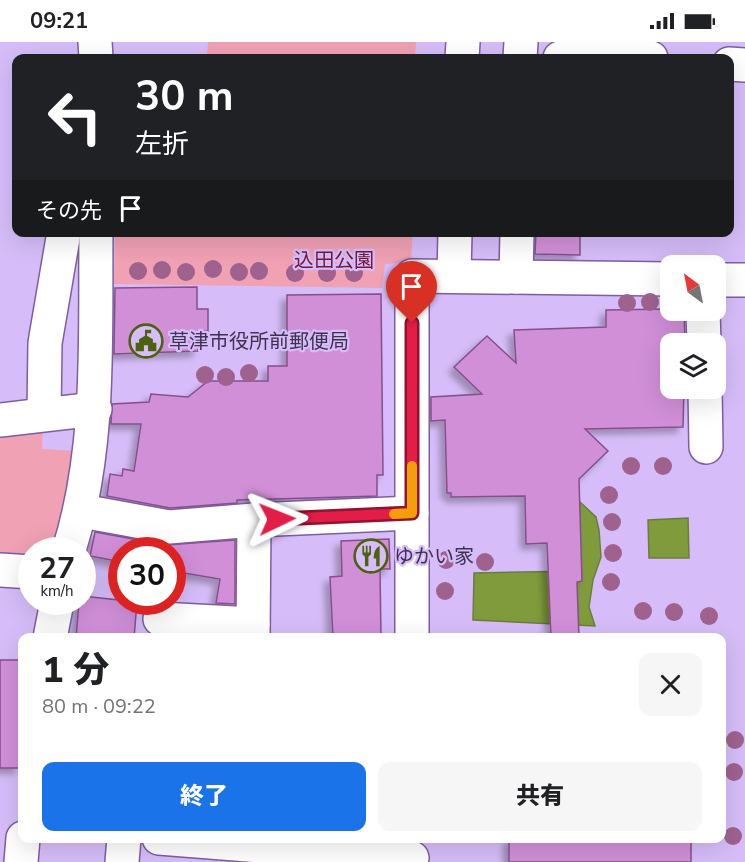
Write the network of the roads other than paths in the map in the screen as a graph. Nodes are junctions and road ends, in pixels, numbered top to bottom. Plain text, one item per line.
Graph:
1 (63, 237) edge
2 (96, 237) edge
3 (455, 237) edge
4 (517, 237) edge
5 (454, 276) junction
6 (516, 277) junction
7 (660, 279) edge
8 (726, 280) edge
9 (745, 280) edge
10 (705, 399) edge
11 (95, 409) junction
12 (44, 414) junction
13 (0, 420) edge
14 (706, 447) dead end
15 (82, 511) junction
16 (412, 513) junction
17 (254, 520) junction
18 (73, 537) edge
19 (0, 570) edge
20 (18, 571) edge
21 (54, 615) edge
22 (160, 619) dead end
23 (253, 631) edge
24 (51, 633) edge
25 (412, 633) edge
26 (124, 843) edge
27 (200, 843) edge
28 (250, 849) edge
29 (412, 853) edge
30 (122, 862) edge

1 - 12 street
2 - 11 street
3 - 5 street
4 - 6 street
5 - 6 street
5 - 16 street
6 - 7 street
8 - 9 street
10 - 14 street
11 - 12 street
11 - 15 street
12 - 13 street
15 - 17 street
15 - 18 street
16 - 17 street
16 - 25 street
17 - 23 street
19 - 20 street
21 - 24 street
22 - 23 street
26 - 30 street
27 - 28 street
28 - 29 street

